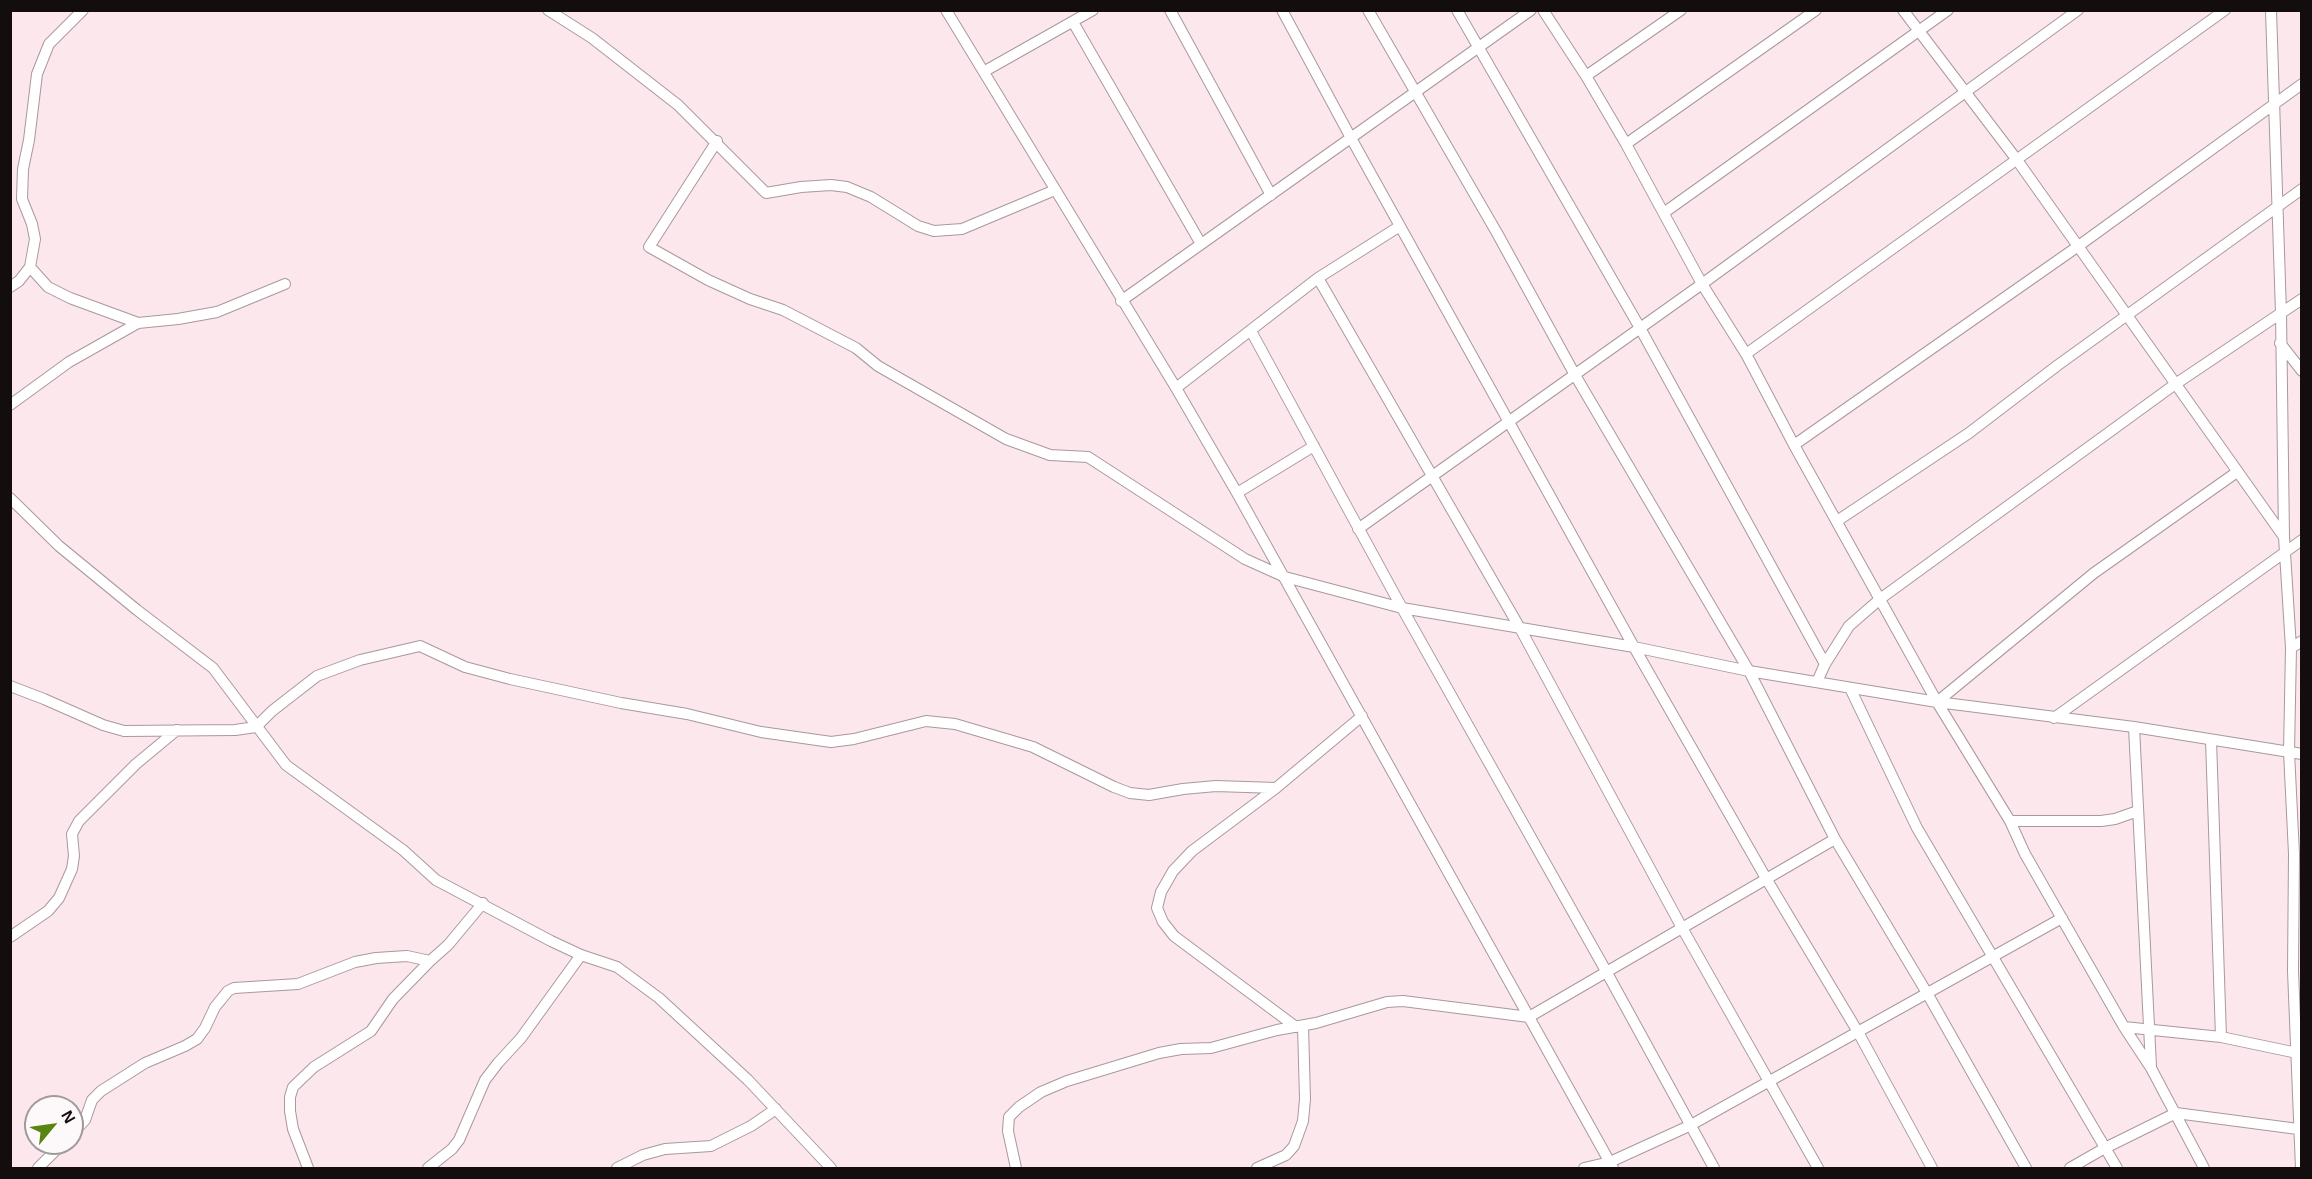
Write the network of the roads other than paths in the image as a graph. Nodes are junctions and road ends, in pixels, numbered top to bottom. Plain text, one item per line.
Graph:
1 (82, 10) edge
2 (548, 10) edge
3 (946, 10) edge
4 (1093, 10) edge
5 (1170, 10) edge
6 (1282, 10) edge
7 (1368, 10) edge
8 (1457, 10) edge
9 (1531, 10) edge
10 (1543, 10) edge
11 (1681, 10) edge
12 (1816, 10) edge
13 (1903, 10) edge
14 (1948, 10) edge
15 (2078, 10) edge
16 (2225, 10) edge
17 (2271, 10) edge
18 (1073, 22) junction
19 (1919, 32) junction
20 (1478, 48) junction
21 (985, 71) junction
22 (1586, 76) junction
23 (2301, 84) edge
24 (1966, 92) junction
25 (1415, 93) junction
26 (2275, 104) junction
27 (1351, 138) junction
28 (717, 141) junction
29 (1626, 144) junction
30 (2017, 160) junction
31 (2301, 189) edge
32 (1055, 190) junction
33 (1271, 195) junction
34 (2278, 206) junction
35 (1665, 212) junction
36 (1400, 226) junction
37 (1201, 244) junction
38 (2077, 247) junction
39 (30, 267) junction
40 (1318, 278) junction
41 (285, 284) dead end
42 (1702, 284) junction
43 (10, 287) edge
44 (2301, 299) edge
45 (1121, 301) junction
46 (2281, 313) junction
47 (2127, 314) junction
48 (138, 323) junction
49 (1640, 328) junction
50 (1251, 331) junction
51 (2280, 343) junction
52 (1746, 354) junction
53 (2301, 370) edge
54 (1575, 375) junction
55 (2175, 385) junction
56 (1176, 388) junction
57 (10, 405) edge
58 (1509, 421) junction
59 (1794, 445) junction
60 (1314, 446) junction
61 (2237, 472) junction
62 (1431, 476) junction
63 (1237, 493) junction
64 (10, 498) edge
65 (1837, 521) junction
66 (1358, 529) junction
67 (2284, 537) junction
68 (2301, 540) edge
69 (2286, 551) junction
70 (1285, 577) junction
71 (1880, 599) junction
72 (1402, 609) junction
73 (1521, 630) junction
74 (2301, 641) edge
75 (1634, 647) junction
76 (2291, 648) junction
77 (1825, 664) junction
78 (1749, 671) junction
79 (1817, 682) junction
80 (10, 686) edge
81 (1850, 688) junction
82 (1937, 702) junction
83 (1362, 716) junction
84 (2054, 718) junction
85 (256, 727) junction
86 (2134, 727) junction
87 (177, 730) junction
88 (2301, 735) edge
89 (2211, 741) junction
90 (2289, 747) junction
91 (2301, 754) edge
92 (1276, 788) junction
93 (2138, 811) junction
94 (2010, 821) junction
95 (1835, 839) junction
96 (2298, 855) edge
97 (1767, 879) junction
98 (483, 903) junction
99 (2062, 918) junction
100 (1682, 926) junction
101 (10, 937) edge
102 (581, 956) junction
103 (1992, 957) junction
104 (430, 961) junction
105 (1606, 971) junction
106 (2297, 971) edge
107 (1927, 993) junction
108 (1529, 1017) junction
109 (1300, 1026) junction
110 (2124, 1027) junction
111 (2150, 1028) junction
112 (1858, 1032) junction
113 (2221, 1037) junction
114 (2300, 1054) edge
115 (2151, 1068) junction
116 (1769, 1081) junction
117 (776, 1109) junction
118 (2176, 1113) junction
119 (84, 1120) edge
120 (1689, 1126) junction
121 (2300, 1131) edge
122 (2105, 1148) junction
123 (51, 1155) edge
124 (1611, 1166) edge
125 (38, 1168) edge
126 (308, 1168) edge
127 (428, 1168) edge
128 (617, 1168) edge
129 (831, 1168) edge
130 (1016, 1168) edge
131 (1257, 1168) edge
132 (1584, 1168) edge
133 (1714, 1168) edge
134 (1818, 1168) edge
135 (1932, 1168) edge
136 (2026, 1168) edge
137 (2070, 1168) edge
138 (2117, 1168) edge
139 (2204, 1168) edge
140 (2301, 1168) edge

1 - 39 street
2 - 28 street
3 - 21 street
4 - 18 street
5 - 33 street
6 - 27 street
7 - 25 street
8 - 20 street
9 - 20 street
10 - 22 street
11 - 22 street
12 - 29 street
13 - 19 street
14 - 19 street
15 - 24 street
16 - 30 street
17 - 26 street
18 - 21 street
18 - 37 street
19 - 24 street
19 - 35 street
20 - 25 street
20 - 49 street
21 - 32 street
22 - 29 street
23 - 26 street
24 - 30 street
24 - 42 street
25 - 27 street
25 - 54 street
26 - 34 street
26 - 38 street
27 - 33 street
27 - 36 street
28 - 32 street
28 - 70 street
29 - 35 street
30 - 38 street
30 - 52 street
31 - 34 street
32 - 45 street
33 - 37 street
34 - 46 street
34 - 47 street
35 - 42 street
36 - 40 street
36 - 58 street
37 - 45 street
38 - 47 street
38 - 59 street
39 - 43 street
39 - 48 street
40 - 50 street
40 - 62 street
41 - 48 street
42 - 49 street
42 - 52 street
44 - 46 street
45 - 56 street
46 - 51 street
46 - 55 street
47 - 55 street
47 - 65 street
48 - 57 street
49 - 54 street
49 - 77 street
50 - 56 street
50 - 60 street
51 - 53 street
51 - 67 street
52 - 59 street
54 - 58 street
54 - 78 street
55 - 61 street
55 - 71 street
56 - 63 street
58 - 62 street
58 - 75 street
59 - 65 street
60 - 63 street
60 - 66 street
61 - 67 street
61 - 82 street
62 - 66 street
62 - 73 street
63 - 70 street
64 - 85 street
65 - 71 street
66 - 72 street
67 - 69 street
68 - 69 street
69 - 76 street
69 - 84 street
70 - 72 street
70 - 83 street
71 - 77 street
71 - 82 street
72 - 73 street
72 - 105 street
73 - 75 street
73 - 100 street
74 - 76 street
75 - 78 street
75 - 97 street
76 - 90 street
77 - 79 street
78 - 79 street
78 - 95 street
79 - 81 street
80 - 87 street
81 - 82 street
81 - 103 street
82 - 84 street
82 - 94 street
83 - 92 street
83 - 108 street
84 - 86 street
85 - 87 street
85 - 92 street
85 - 98 street
86 - 89 street
86 - 93 street
87 - 101 street
88 - 90 street
89 - 90 street
89 - 113 street
90 - 91 street
90 - 96 street
92 - 109 street
93 - 94 street
93 - 111 street
94 - 99 street
95 - 97 street
95 - 107 street
96 - 106 street
97 - 100 street
97 - 112 street
98 - 102 street
98 - 104 street
99 - 103 street
99 - 110 street
100 - 105 street
100 - 116 street
102 - 117 street
102 - 127 street
103 - 107 street
103 - 122 street
104 - 119 street
104 - 126 street
105 - 108 street
105 - 120 street
106 - 114 street
107 - 112 street
107 - 136 street
108 - 109 street
108 - 124 street
109 - 130 street
109 - 131 street
110 - 111 street
110 - 115 street
111 - 113 street
111 - 115 street
112 - 116 street
112 - 135 street
113 - 114 street
114 - 121 street
115 - 118 street
116 - 120 street
116 - 134 street
117 - 128 street
117 - 129 street
118 - 121 street
118 - 122 street
118 - 139 street
120 - 124 street
120 - 133 street
121 - 140 street
122 - 137 street
122 - 138 street
123 - 125 street
124 - 132 street

